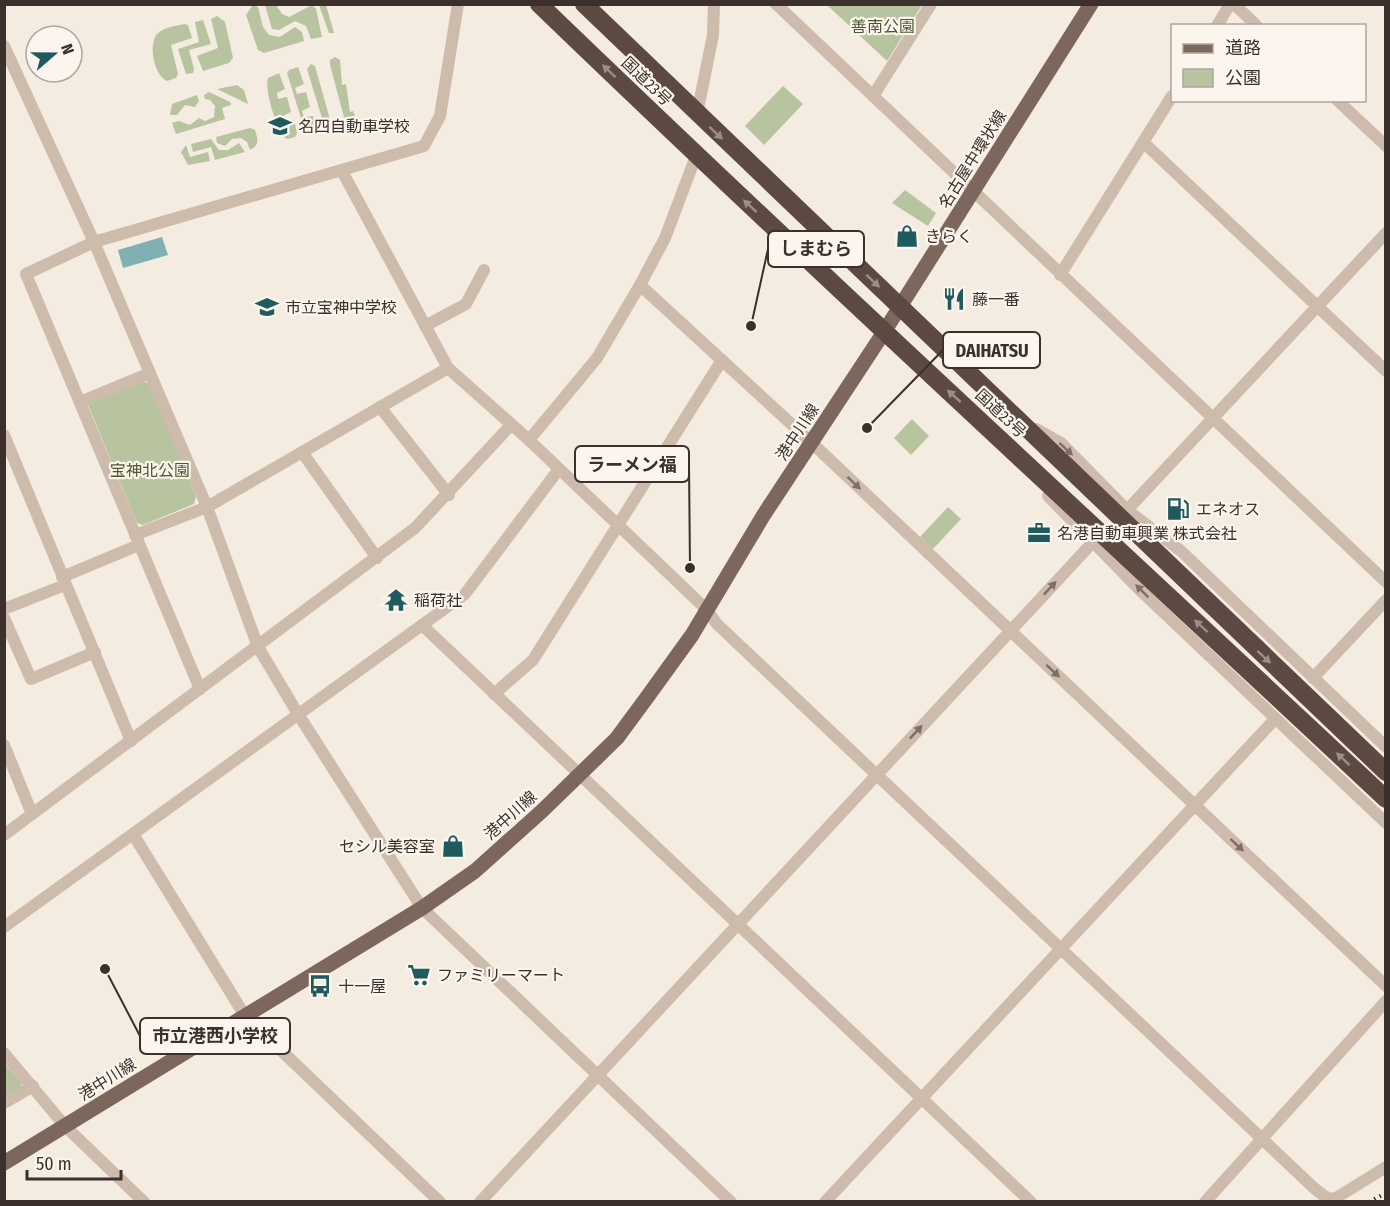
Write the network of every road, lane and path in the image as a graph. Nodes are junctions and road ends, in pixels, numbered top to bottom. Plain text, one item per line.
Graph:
1 (458, 4) edge
2 (539, 4) edge
3 (584, 4) edge
4 (714, 4) edge
5 (776, 4) edge
6 (931, 4) edge
7 (1091, 4) edge
8 (1230, 4) edge
9 (1234, 4) edge
10 (1218, 24) edge
11 (1255, 24) edge
12 (4, 46) edge
13 (873, 96) junction
14 (1171, 99) edge
15 (1339, 102) edge
16 (697, 114) junction
17 (1143, 142) junction
18 (1386, 146) edge
19 (696, 156) junction
20 (342, 171) junction
21 (972, 192) junction
22 (1386, 233) edge
23 (94, 242) junction
24 (484, 270) dead end
25 (1060, 275) junction
26 (640, 285) junction
27 (900, 306) junction
28 (1317, 306) junction
29 (425, 326) junction
30 (884, 332) junction
31 (722, 360) junction
32 (448, 368) junction
33 (1386, 371) edge
34 (150, 373) junction
35 (80, 402) junction
36 (380, 407) junction
37 (1016, 418) junction
38 (1212, 419) junction
39 (511, 425) junction
40 (4, 435) edge
41 (997, 435) junction
42 (529, 440) junction
43 (812, 443) junction
44 (302, 452) junction
45 (559, 468) junction
46 (448, 495) junction
47 (207, 507) junction
48 (1127, 510) junction
49 (618, 525) junction
50 (137, 540) junction
51 (1094, 541) junction
52 (377, 558) junction
53 (63, 581) junction
54 (1386, 582) edge
55 (1386, 600) edge
56 (4, 609) edge
57 (706, 609) junction
58 (4, 618) edge
59 (422, 625) junction
60 (1010, 631) junction
61 (258, 647) junction
62 (95, 652) junction
63 (1313, 678) junction
64 (200, 689) junction
65 (494, 694) junction
66 (298, 714) junction
67 (1275, 719) junction
68 (131, 741) junction
69 (4, 745) edge
70 (1386, 747) edge
71 (1386, 772) edge
72 (580, 775) junction
73 (877, 775) junction
74 (1386, 800) edge
75 (1194, 805) junction
76 (32, 814) junction
77 (1386, 823) edge
78 (133, 834) junction
79 (4, 836) edge
80 (422, 908) junction
81 (738, 924) junction
82 (4, 927) edge
83 (1060, 949) junction
84 (1386, 986) edge
85 (1386, 1002) edge
86 (245, 1016) junction
87 (4, 1053) edge
88 (598, 1075) junction
89 (33, 1086) junction
90 (921, 1098) junction
91 (4, 1103) edge
92 (65, 1126) junction
93 (1262, 1139) junction
94 (4, 1163) edge
95 (1386, 1167) edge
96 (144, 1202) edge
97 (440, 1202) edge
98 (480, 1202) edge
99 (731, 1202) edge
100 (825, 1202) edge
101 (1031, 1202) edge
102 (1205, 1202) edge

1 - 20 street
19 -> 2 highway, 国道23号
3 - 16 highway, 国道23号
4 - 16 street
5 - 13 street
6 - 13 street
7 - 21 main road, 名古屋中環状線
8 - 10 street
9 - 11 street
12 - 23 street
13 - 21 street
14 - 17 street
15 - 18 street
16 -> 27 highway, 国道23号
17 - 25 street
17 - 28 street
19 - 26 street
30 -> 19 highway, 国道23号
20 - 23 street
20 - 29 street
21 - 25 street
21 - 27 main road, 名古屋中環状線
22 - 28 street
23 - 34 street
23 - 35 street
24 - 29 street
25 - 38 street
26 - 31 street
26 - 42 street
27 - 30 main road, 名古屋中環状線
27 - 37 highway, 国道23号
28 - 33 street
28 - 38 street
29 - 32 street
41 -> 30 highway, 国道23号
30 - 43 main road, 港中川線
31 - 43 street
31 - 49 street
32 - 36 street
32 - 39 street
34 - 35 street
34 - 47 street
35 - 50 street
36 - 44 street
36 - 46 street
37 -> 48 street
37 -> 71 highway, 国道23号
38 - 48 street
38 - 54 street
39 - 42 street
39 - 46 street
40 - 53 street
41 - 51 street
74 -> 41 highway, 国道23号
42 - 45 street
43 - 57 main road, 港中川線
43 -> 60 street
44 - 47 street
44 - 52 street
45 - 49 street
45 - 59 street
46 - 52 street
47 - 50 street
47 - 61 street
48 - 63 street
49 - 57 street
49 - 65 street
50 - 53 street
50 - 64 street
60 -> 51 street
67 -> 51 street
52 - 61 street
53 - 56 street
53 - 62 street
55 - 63 street
57 - 72 main road, 港中川線
57 - 73 street
58 - 62 street
59 - 65 street
59 - 66 street
73 -> 60 street
60 -> 75 street
61 - 64 street
61 - 66 street
62 - 68 street
63 - 70 street
64 - 68 street
65 - 72 street
66 - 78 street
66 - 80 street
67 - 75 street
67 - 77 street
68 - 76 street
69 - 76 street
72 - 80 main road, 港中川線
72 - 81 street
73 - 81 street
73 - 83 street
75 - 83 street
75 -> 84 street
76 - 79 street
78 - 82 street
78 - 86 street
80 - 86 main road, 港中川線
80 - 88 street
81 - 88 street
81 - 90 street
83 - 90 street
83 - 93 street
85 - 93 street
86 - 92 main road, 港中川線
86 - 97 street
87 - 89 street
88 - 98 street
88 - 99 street
89 - 91 street
89 - 92 street
90 - 100 street
90 - 101 street
92 - 94 main road, 港中川線
92 - 96 street
93 - 95 street
93 - 102 street

